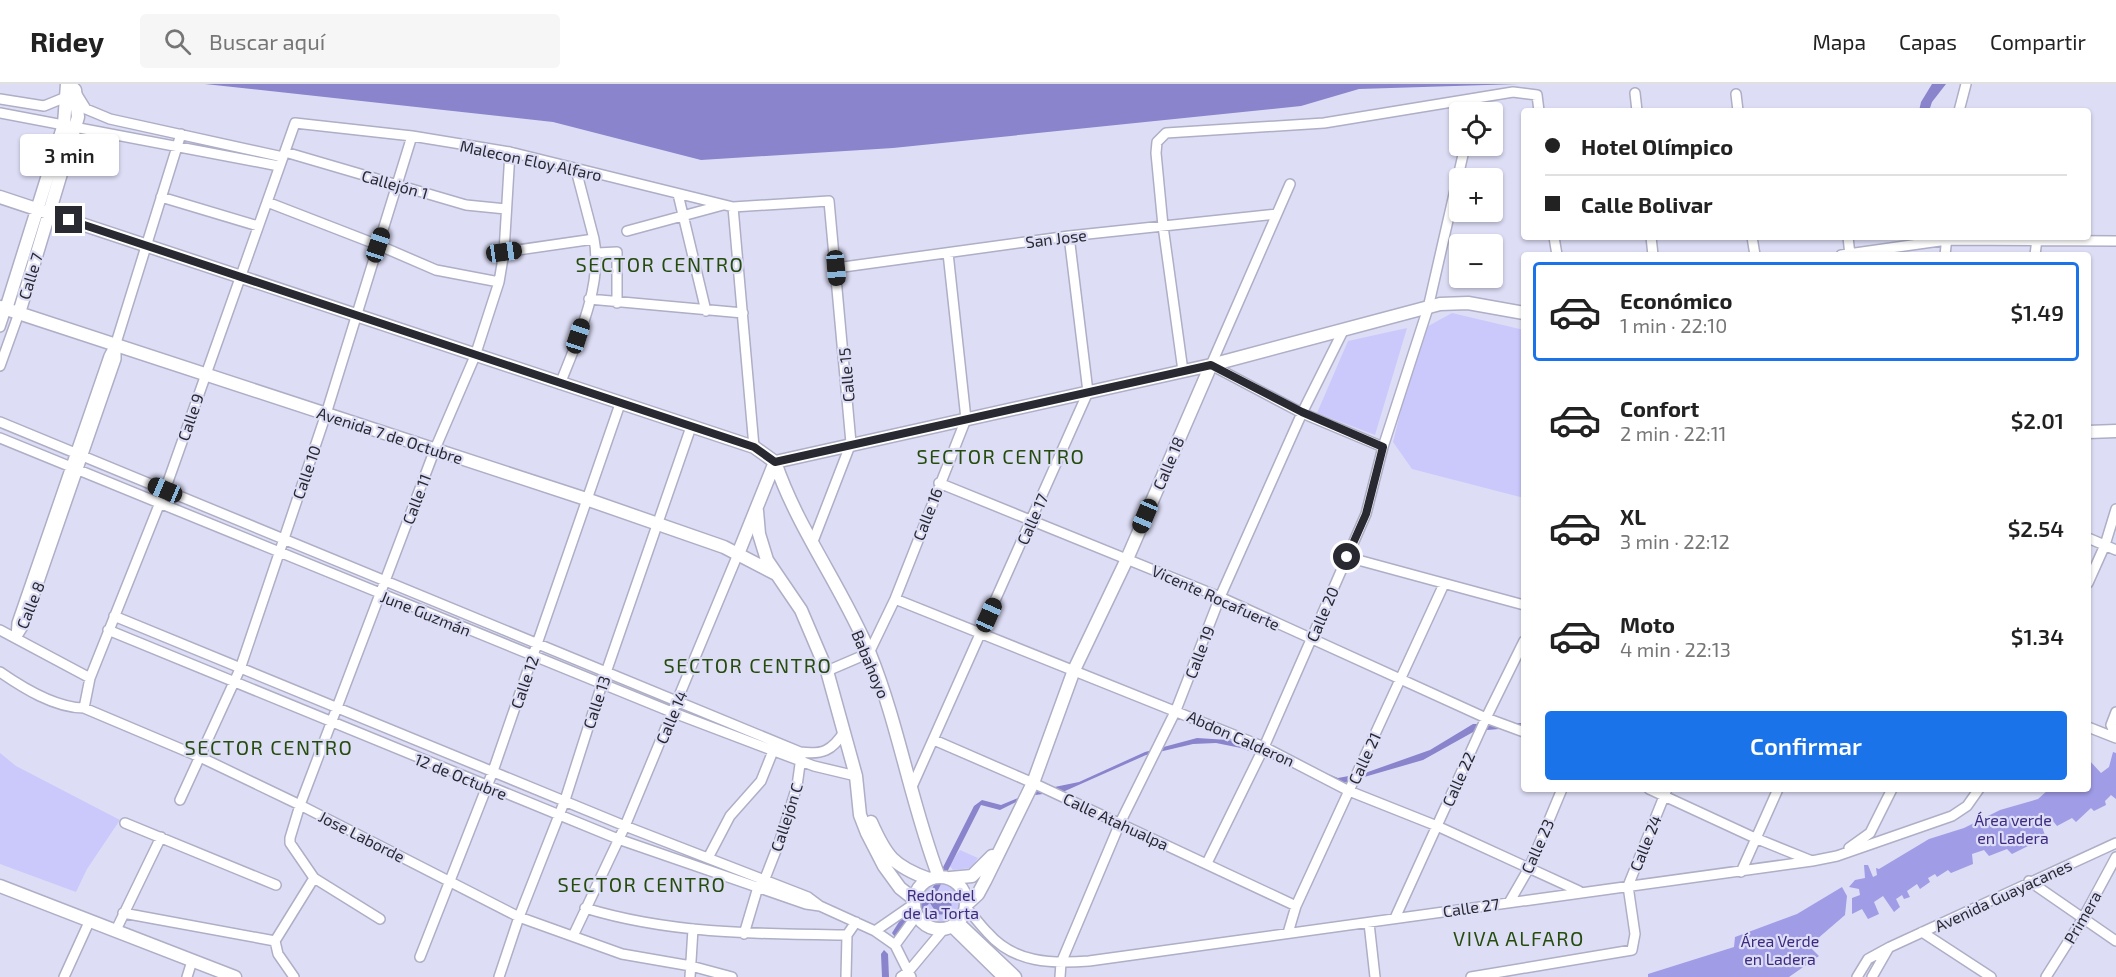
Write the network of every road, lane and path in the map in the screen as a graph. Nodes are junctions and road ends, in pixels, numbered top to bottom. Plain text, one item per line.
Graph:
1 (1966, 84) edge
2 (69, 89) edge
3 (1635, 93) dead end
4 (1736, 93) dead end
5 (0, 99) edge
6 (1457, 102) edge
7 (1449, 103) edge
8 (1539, 108) edge
9 (1637, 108) edge
10 (1738, 108) edge
11 (1960, 108) edge
12 (0, 113) edge
13 (102, 117) junction
14 (70, 125) junction
15 (292, 125) joint
16 (100, 130) junction
17 (181, 134) junction
18 (412, 136) junction
19 (178, 146) junction
20 (510, 152) junction
21 (284, 154) junction
22 (1463, 156) edge
23 (279, 166) junction
24 (576, 170) junction
25 (1290, 184) dead end
26 (398, 185) junction
27 (678, 194) junction
28 (161, 197) junction
29 (0, 198) edge
30 (267, 202) junction
31 (728, 206) junction
32 (36, 209) junction
33 (506, 209) junction
34 (49, 213) junction
35 (1277, 214) junction
36 (684, 218) junction
37 (258, 226) junction
38 (1163, 226) junction
39 (627, 231) dead end
40 (1069, 236) junction
41 (594, 239) junction
42 (1935, 240) edge
43 (2076, 240) edge
44 (2116, 241) edge
45 (378, 245) junction
46 (147, 247) junction
47 (504, 252) junction
48 (1865, 252) edge
49 (597, 253) junction
50 (948, 253) junction
51 (836, 268) junction
52 (241, 279) junction
53 (499, 282) junction
54 (589, 299) junction
55 (617, 303) junction
56 (3, 308) edge
57 (1428, 308) junction
58 (706, 311) junction
59 (1521, 312) edge
60 (19, 313) junction
61 (743, 313) junction
62 (355, 316) junction
63 (0, 327) edge
64 (1344, 329) junction
65 (116, 343) junction
66 (476, 356) junction
67 (1211, 365) junction
68 (0, 366) edge
69 (1183, 371) junction
70 (206, 374) junction
71 (560, 384) junction
72 (1088, 392) junction
73 (620, 404) junction
74 (1302, 412) junction
75 (326, 414) junction
76 (966, 418) junction
77 (0, 422) edge
78 (2116, 424) edge
79 (691, 427) junction
80 (2091, 432) edge
81 (2116, 432) edge
82 (0, 438) edge
83 (851, 443) junction
84 (754, 447) junction
85 (1383, 447) junction
86 (435, 449) junction
87 (81, 455) junction
88 (775, 462) junction
89 (75, 468) junction
90 (939, 483) junction
91 (165, 490) junction
92 (586, 499) junction
93 (159, 502) junction
94 (2116, 510) edge
95 (757, 511) junction
96 (1031, 521) junction
97 (657, 524) junction
98 (283, 539) junction
99 (2091, 539) edge
100 (812, 544) junction
101 (2105, 545) junction
102 (279, 550) junction
103 (2116, 550) edge
104 (738, 554) junction
105 (1347, 557) junction
106 (1127, 559) junction
107 (776, 574) junction
108 (2091, 576) edge
109 (384, 582) junction
110 (1444, 584) junction
111 (379, 595) junction
112 (1220, 597) junction
113 (894, 599) junction
114 (1521, 604) edge
115 (114, 616) junction
116 (0, 630) edge
117 (108, 630) junction
118 (981, 634) junction
119 (16, 638) junction
120 (1311, 640) junction
121 (537, 645) junction
122 (1521, 647) edge
123 (869, 652) junction
124 (533, 656) junction
125 (240, 669) junction
126 (1074, 670) junction
127 (827, 671) junction
128 (0, 672) edge
129 (606, 672) junction
130 (90, 678) junction
131 (1400, 680) junction
132 (234, 683) junction
133 (602, 684) junction
134 (678, 701) junction
135 (84, 708) junction
136 (337, 709) junction
137 (1176, 710) junction
138 (2116, 712) edge
139 (674, 713) junction
140 (1485, 718) junction
141 (332, 724) junction
142 (2091, 728) edge
143 (1521, 731) edge
144 (844, 732) junction
145 (2116, 737) edge
146 (934, 740) junction
147 (1264, 747) junction
148 (773, 751) junction
149 (800, 752) junction
150 (201, 758) junction
151 (802, 762) junction
152 (493, 771) junction
153 (856, 776) junction
154 (1033, 783) junction
155 (487, 786) junction
156 (911, 789) junction
157 (1349, 791) junction
158 (1561, 792) edge
159 (1777, 792) edge
160 (1890, 792) edge
161 (1977, 792) edge
162 (1666, 793) edge
163 (180, 800) dead end
164 (565, 800) junction
165 (859, 803) junction
166 (300, 805) junction
167 (559, 815) junction
168 (125, 823) dead end
169 (1120, 823) junction
170 (625, 826) junction
171 (1437, 826) junction
172 (160, 837) junction
173 (1755, 838) junction
174 (618, 839) junction
175 (1004, 841) junction
176 (2116, 843) edge
177 (1837, 856) junction
178 (2116, 857) edge
179 (708, 858) junction
180 (1812, 861) junction
181 (1207, 863) junction
182 (1529, 868) junction
183 (1741, 872) junction
184 (314, 878) junction
185 (938, 878) junction
186 (451, 881) junction
187 (2029, 881) junction
188 (761, 884) junction
189 (276, 885) dead end
190 (0, 886) edge
191 (1628, 886) junction
192 (1580, 892) junction
193 (1510, 901) junction
194 (915, 906) junction
195 (1296, 906) junction
196 (585, 908) junction
197 (966, 908) junction
198 (123, 912) junction
199 (519, 917) junction
200 (1395, 918) junction
201 (380, 919) dead end
202 (90, 920) junction
203 (2082, 920) junction
204 (856, 922) junction
205 (1369, 923) junction
206 (951, 927) junction
207 (693, 929) junction
208 (116, 930) junction
209 (875, 931) junction
210 (1922, 932) junction
211 (1288, 933) junction
212 (744, 934) junction
213 (847, 935) junction
214 (573, 936) junction
215 (977, 939) junction
216 (275, 941) junction
217 (2116, 941) edge
218 (895, 945) junction
219 (1890, 947) junction
220 (420, 957) dead end
221 (192, 961) junction
222 (1061, 963) junction
223 (691, 966) junction
224 (907, 975) edge
225 (63, 977) edge
226 (187, 977) edge
227 (235, 977) edge
228 (294, 977) edge
229 (499, 977) edge
230 (690, 977) edge
231 (732, 977) edge
232 (846, 977) edge
233 (1002, 977) edge
234 (1015, 977) edge
235 (1060, 977) edge
236 (1375, 977) edge
237 (1471, 977) edge
238 (1857, 977) edge
239 (1872, 977) edge
240 (1990, 977) edge
241 (2046, 977) edge

1 - 11 street
2 - 5 street
2 - 13 street
2 - 14 main road, Calle 7
3 - 9 street
4 - 10 street
6 - 8 street
7 - 38 street
12 - 14 street
13 - 16 street
13 - 17 street
14 - 16 street
14 - 32 main road, Calle 7
14 - 34 main road, Calle 7
15 - 18 street, Malecon Eloy Alfaro
15 - 21 street, Calle 9
16 - 19 street
17 - 19 street, Calle 8
17 - 21 street
18 - 20 street, Malecon Eloy Alfaro
18 - 26 street, Calle 10
19 - 23 street
19 - 28 street, Calle 8
20 - 24 street, Malecon Eloy Alfaro
20 - 33 street, Calle 11
21 - 23 street, Calle 9
21 - 26 street, Callejón 1
22 - 57 street, Calle 20
23 - 30 street, Calle 9
24 - 27 street, Malecon Eloy Alfaro
24 - 41 street
25 - 35 street, Calle 18
26 - 33 street, Callejón 1
26 - 45 street, Calle 10
27 - 31 street, Malecon Eloy Alfaro
27 - 36 street
28 - 37 street
28 - 46 street, Calle 8
29 - 32 main road
30 - 37 street, Calle 9
30 - 45 street
31 - 36 street
31 - 51 street, Calle 15
31 - 61 street
32 - 34 main road
32 - 56 main road, Calle 7
33 - 47 street, Calle 11
34 - 46 main road
34 - 60 main road, Calle 7
35 - 38 street, San Jose
35 - 67 street, Calle 18
36 - 39 street
36 - 58 street
37 - 52 street, Calle 9
38 - 40 street, San Jose
38 - 69 street
40 - 50 street, San Jose
40 - 72 street
41 - 47 street
41 - 49 street
42 - 48 street
43 - 44 street
45 - 53 street
45 - 62 street, Calle 10
46 - 52 main road
46 - 65 street, Calle 8
47 - 53 street, Calle 11
49 - 54 street
49 - 55 street
50 - 51 street, San Jose
50 - 76 street, Calle 16
51 - 83 street, Calle 15
52 - 62 main road
52 - 70 street, Calle 9
53 - 66 street, Calle 11
54 - 55 street
54 - 71 street
55 - 58 street
56 - 60 main road, Avenida 7 de Octubre
56 - 63 street, Calle 7
57 - 59 main road
57 - 64 main road
57 - 85 street, Calle 20
58 - 61 street
60 - 65 main road, Avenida 7 de Octubre
60 - 68 street, Calle 7
61 - 84 street
62 - 66 main road
62 - 75 street, Calle 10
64 - 67 main road
64 - 74 street, Calle 19
65 - 70 main road, Avenida 7 de Octubre
65 - 87 street, Calle 8
66 - 71 main road
66 - 86 street, Calle 11
67 - 69 main road
67 - 74 street
67 - 106 main road, Calle 18
69 - 72 main road
70 - 75 main road, Avenida 7 de Octubre
70 - 91 street, Calle 9
71 - 73 main road
72 - 76 main road
72 - 96 street, Calle 17
73 - 79 main road
73 - 92 street, Calle 12
74 - 85 street
74 - 112 street, Calle 19
75 - 86 main road, Avenida 7 de Octubre
75 - 98 street, Calle 10
76 - 83 main road
76 - 90 street, Calle 16
77 - 87 street, June Guzmán
78 - 81 street
79 - 84 main road
79 - 97 street, Calle 13
80 - 81 main road
82 - 89 street, June Guzmán
83 - 88 main road
83 - 100 street, Calle 15
84 - 88 main road
85 - 105 street, Calle 20
86 - 92 main road, Avenida 7 de Octubre
86 - 109 street, Calle 11
87 - 89 street, Calle 8
87 - 91 street, June Guzmán
88 - 95 main road, Calle 14
88 - 100 main road, Babahoyo
89 - 93 street, June Guzmán
89 - 119 street, Calle 8
90 - 96 street, Vicente Rocafuerte
90 - 113 street, Calle 16
91 - 93 street, Calle 9
91 - 98 street, June Guzmán
92 - 97 main road, Avenida 7 de Octubre
92 - 121 street, Calle 12
93 - 102 street, June Guzmán
93 - 115 street, Calle 9
94 - 101 street
95 - 104 main road, Calle 14
95 - 107 main road, Avenida 7 de Octubre
96 - 106 street, Vicente Rocafuerte
96 - 118 street, Calle 17
97 - 104 main road, Avenida 7 de Octubre
97 - 129 street, Calle 13
98 - 102 street, Calle 10
98 - 109 street, June Guzmán
99 - 101 street
100 - 123 main road, Babahoyo
101 - 103 street
101 - 108 street
102 - 111 street, June Guzmán
102 - 125 street, Calle 10
104 - 107 main road, Avenida 7 de Octubre
104 - 134 street, Calle 14
105 - 110 street
105 - 120 street, Calle 20
106 - 112 street, Vicente Rocafuerte
106 - 126 main road, Calle 18
107 - 127 main road, Avenida 7 de Octubre
109 - 111 street, Calle 11
109 - 121 street, June Guzmán
110 - 114 street
110 - 131 street, Calle 21
111 - 124 street, June Guzmán
111 - 136 street, Calle 11
112 - 120 street, Vicente Rocafuerte
112 - 137 street, Calle 19
113 - 118 street, Abdon Calderon
113 - 123 street, Calle 16
115 - 117 street, Calle 9
115 - 125 street, 12 de Octubre
116 - 119 street
117 - 130 street, Calle 9
117 - 132 street, 12 de Octubre
118 - 126 street, Abdon Calderon
118 - 146 street, Calle 17
119 - 130 street
120 - 131 street, Vicente Rocafuerte
120 - 147 street, Calle 20
121 - 124 street, Calle 12
121 - 129 street, June Guzmán
122 - 140 street, Calle 22
123 - 127 street
123 - 156 main road, Babahoyo
124 - 133 street, June Guzmán
124 - 152 street, Calle 12
125 - 132 street, Calle 10
125 - 136 street, 12 de Octubre
126 - 137 street, Abdon Calderon
126 - 154 main road, Calle 18
127 - 144 main road, Avenida 7 de Octubre
128 - 135 street, Jose Laborde
129 - 133 street, Calle 13
129 - 134 street, June Guzmán
130 - 135 street, Calle 9
131 - 140 street, Vicente Rocafuerte
131 - 157 street, Calle 21
132 - 141 street, 12 de Octubre
132 - 150 street, Calle 10
133 - 139 street, June Guzmán
133 - 164 street, Calle 13
134 - 139 street, Calle 14
134 - 149 street, June Guzmán
135 - 150 street, Jose Laborde
136 - 141 street, Calle 11
136 - 152 street, 12 de Octubre
137 - 147 street, Abdon Calderon
137 - 169 street, Calle 19
138 - 145 street
139 - 148 street, June Guzmán
139 - 170 street, Calle 14
140 - 143 street, Vicente Rocafuerte
140 - 171 street, Calle 22
141 - 155 street, 12 de Octubre
141 - 166 street, Calle 11
142 - 145 street
144 - 149 street, June Guzmán
144 - 153 main road, Avenida 7 de Octubre
146 - 154 street, Calle Atahualpa
146 - 156 street, Calle 17
147 - 157 street, Abdon Calderon
147 - 181 street, Calle 20
148 - 151 street, June Guzmán
148 - 179 street
149 - 151 street, Callejón C
150 - 163 street, Calle 10
150 - 166 street, Jose Laborde
151 - 153 street, June Guzmán
151 - 188 street, Callejón C
152 - 155 street, Calle 12
152 - 164 street, 12 de Octubre
153 - 165 main road, Avenida 7 de Octubre
154 - 169 street, Calle Atahualpa
154 - 175 main road, Calle 18
155 - 167 street, 12 de Octubre
155 - 186 street, Calle 12
156 - 185 main road, Babahoyo
157 - 171 street, Abdon Calderon
157 - 195 street, Calle 21
158 - 182 street, Calle 23
159 - 173 street
160 - 177 street
161 - 177 street, Calle 27
162 - 173 street
162 - 191 street, Calle 24
164 - 167 street, Calle 13
164 - 170 street, 12 de Octubre
165 - 185 main road, Avenida 7 de Octubre
165 - 194 main road, Avenida 7 de Octubre
166 - 184 street, Calle 11
166 - 186 street, Jose Laborde
167 - 174 street, 12 de Octubre
167 - 199 street, Calle 13
168 - 172 street
169 - 181 street, Calle Atahualpa
169 - 222 street, Calle 19
170 - 174 street, Calle 14
170 - 179 street, 12 de Octubre
171 - 182 street, Abdon Calderon
171 - 200 street, Calle 22
172 - 189 street
172 - 198 street
173 - 180 street
173 - 183 street
174 - 188 street, 12 de Octubre
174 - 196 street, Calle 14
175 - 185 main road, Calle 18
175 - 197 main road, Calle 18
176 - 187 street, Avenida Guayacanes
177 - 180 street, Calle 27
178 - 203 street, Primera
179 - 188 street, 12 de Octubre
180 - 183 street, Calle 27
181 - 195 street, Calle Atahualpa
182 - 192 street, Abdon Calderon
182 - 193 street, Calle 23
183 - 191 street, Calle 27
184 - 201 street
184 - 216 street
185 - 194 main road
185 - 197 main road
186 - 199 street, Jose Laborde
186 - 220 street, Calle 12
187 - 203 street
187 - 210 street, Avenida Guayacanes
188 - 204 street, 12 de Octubre
188 - 212 street, Callejón C
190 - 202 main road
191 - 192 street, Calle 27
191 - 237 street, Calle 24
192 - 193 street, Calle 27
193 - 200 street, Calle 27
194 - 206 main road
194 - 209 street
194 - 218 street
195 - 211 street, Calle 21
196 - 207 street
196 - 214 street, Calle 14
197 - 206 main road
197 - 215 main road
197 - 222 street, Calle 27
198 - 208 street
198 - 216 street
199 - 214 street, Jose Laborde
199 - 229 street, Calle 13
200 - 205 street, Calle 27
202 - 208 main road
202 - 225 street
203 - 217 street
203 - 241 street, Primera
204 - 209 street, 12 de Octubre
204 - 213 street
205 - 211 street, Calle 27
205 - 236 street
206 - 215 main road
206 - 224 street
206 - 233 street
207 - 212 street
207 - 223 street
208 - 221 main road
209 - 218 street, 12 de Octubre
210 - 219 street, Avenida Guayacanes
210 - 240 street
211 - 222 street, Calle 27
212 - 213 street
213 - 232 street
214 - 223 street, Jose Laborde
215 - 234 main road
216 - 228 street
218 - 224 street, 12 de Octubre
219 - 238 street, Avenida Guayacanes
219 - 239 street
221 - 226 street
221 - 227 main road
222 - 235 street, Calle 19
223 - 230 street
223 - 231 street, Jose Laborde

